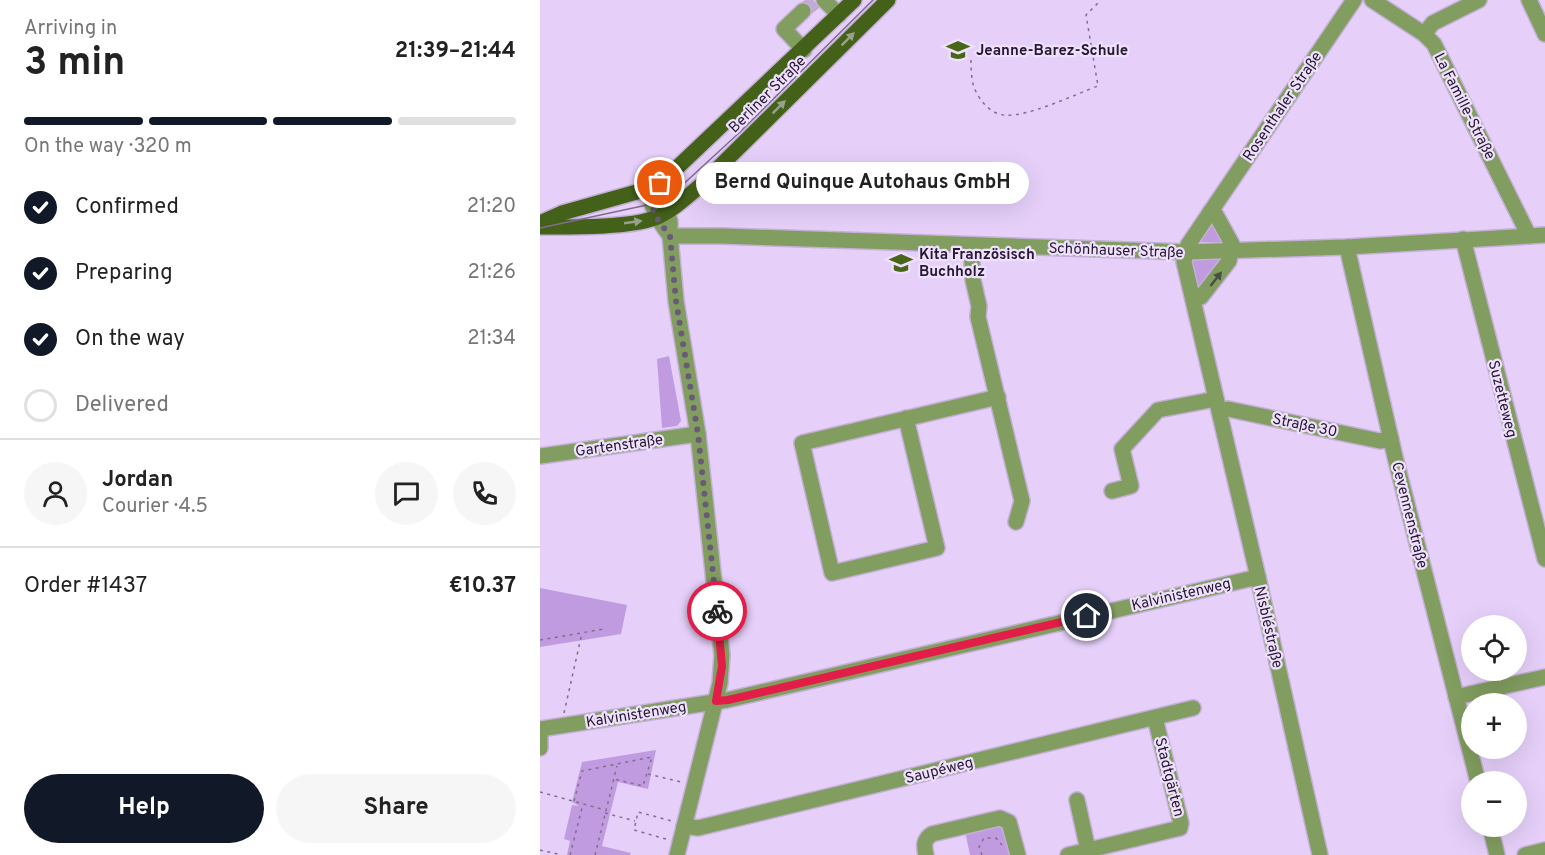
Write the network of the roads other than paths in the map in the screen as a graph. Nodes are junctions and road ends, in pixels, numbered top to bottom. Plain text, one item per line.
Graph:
1 (820, 0) edge
2 (854, 0) edge
3 (888, 0) edge
4 (1354, 0) edge
5 (1372, 0) edge
6 (1479, 0) edge
7 (1528, 0) edge
8 (803, 11) tunnel mouth
9 (839, 15) junction
10 (1424, 34) junction
11 (1545, 34) edge
12 (804, 50) junction
13 (651, 188) junction
14 (1210, 212) junction
15 (662, 214) junction
16 (540, 225) edge
17 (1545, 235) edge
18 (670, 236) junction
19 (1529, 236) junction
20 (1463, 239) junction
21 (971, 245) junction
22 (1347, 247) junction
23 (1231, 251) junction
24 (1186, 252) junction
25 (1193, 299) junction
26 (998, 397) junction
27 (1218, 405) junction
28 (906, 418) junction
29 (698, 434) junction
30 (1391, 439) junction
31 (540, 456) edge
32 (1112, 491) dead end
33 (1016, 522) dead end
34 (1545, 559) edge
35 (1258, 577) junction
36 (1545, 677) edge
37 (1456, 697) junction
38 (716, 701) junction
39 (1193, 708) dead end
40 (1155, 718) junction
41 (540, 730) edge
42 (540, 748) edge
43 (1475, 771) edge
44 (1077, 800) dead end
45 (678, 824) junction
46 (1493, 837) edge
47 (1088, 850) junction
48 (1545, 850) edge
49 (677, 855) edge
50 (926, 855) edge
51 (1018, 855) edge
52 (1068, 855) edge
53 (1320, 855) edge
54 (1497, 855) edge
55 (1526, 855) edge

1 - 9 street
2 - 9 main road, Berliner Straße
15 -> 3 main road, Berliner Straße
4 - 14 street, Rosenthaler Straße
5 - 10 street, La Famille-Straße
6 - 10 street
7 - 11 street
8 - 12 street
9 - 12 main road, Berliner Straße
10 - 19 street, La Famille-Straße
12 - 13 main road, Berliner Straße
13 - 15 street
13 - 16 main road
14 - 23 street
14 - 24 street, Rosenthaler Straße
16 -> 15 main road
15 - 18 street
17 - 19 street, Schönhauser Straße
18 - 21 street, Schönhauser Straße
18 - 29 street
19 - 20 street, Schönhauser Straße
20 - 22 street, Schönhauser Straße
20 - 34 street, Suzetteweg
21 - 24 street, Schönhauser Straße
21 - 26 street
22 - 23 street, Schönhauser Straße
22 - 30 street, Cevennenstraße
23 - 24 street, Schönhauser Straße
25 -> 23 street
24 - 25 street, Nisbléstraße
25 - 27 street, Nisbléstraße
26 - 28 street
26 - 33 street
27 - 30 street, Straße 30
27 - 32 street
27 - 35 street, Nisbléstraße
28 - 28 street
29 - 31 street, Gartenstraße
29 - 38 street
30 - 37 street, Cevennenstraße
35 - 38 street, Kalvinistenweg
35 - 53 street, Nisbléstraße
36 - 37 street
37 - 43 street, Cevennenstraße
38 - 41 street, Kalvinistenweg
38 - 45 street
39 - 40 street, Saupéweg
40 - 45 street, Saupéweg
40 - 47 street, Stadtgärten
41 - 42 street
44 - 47 street
45 - 49 street
46 - 54 street
47 - 52 street, Stadtgärten
48 - 55 street
50 - 51 street

